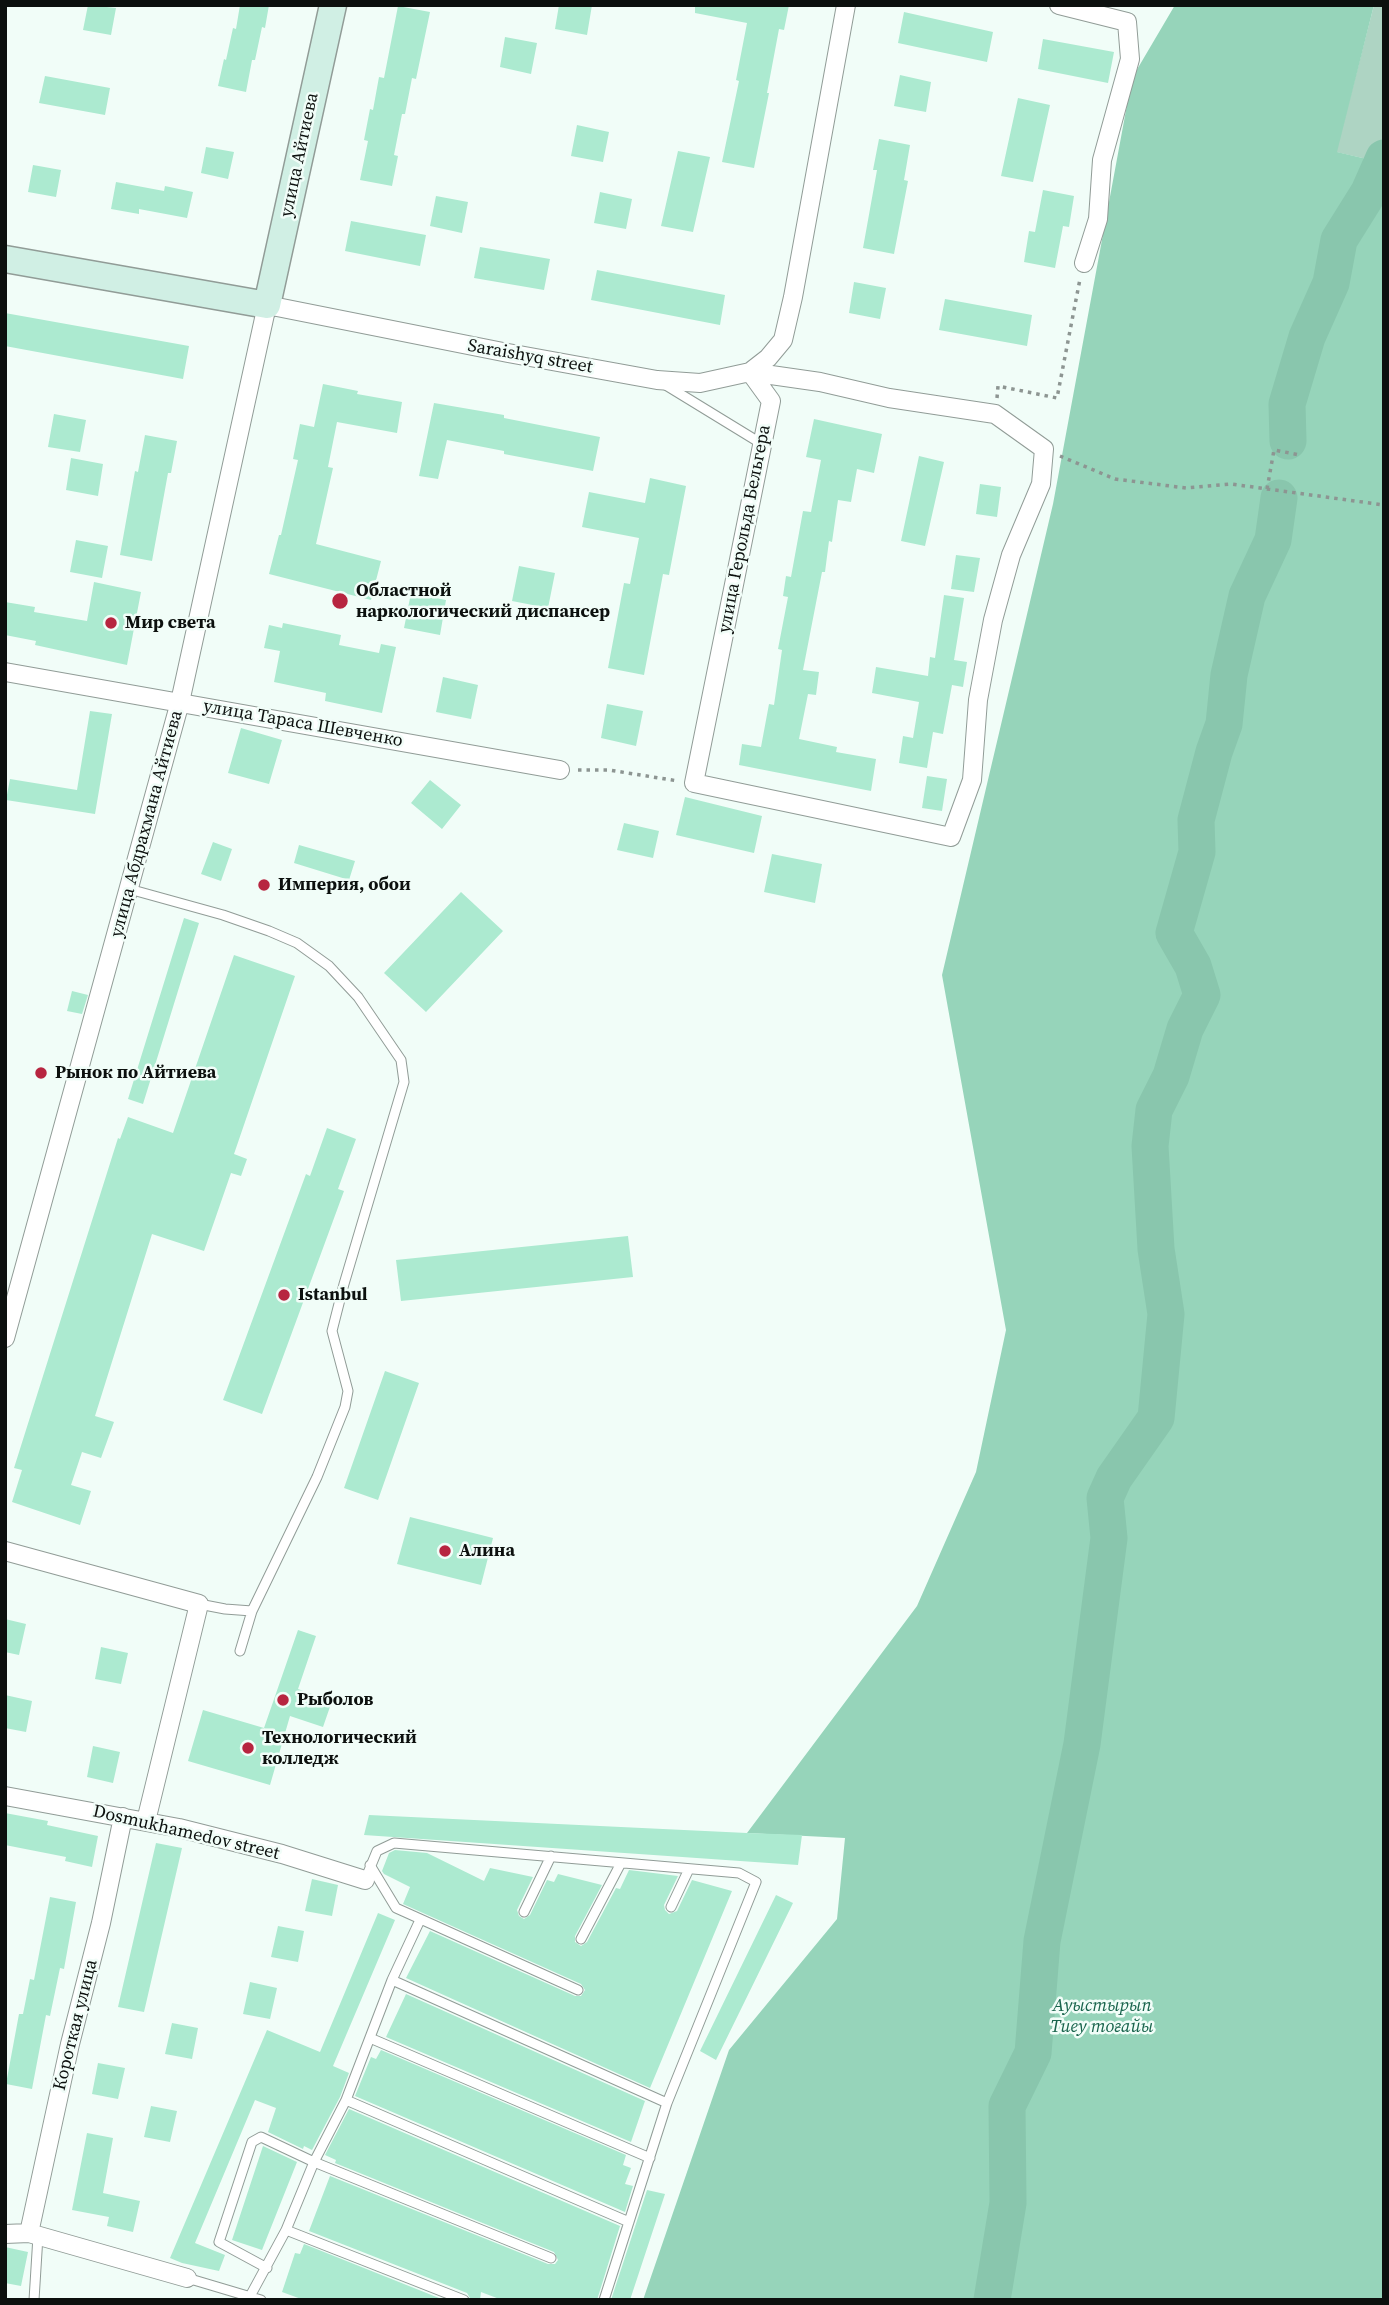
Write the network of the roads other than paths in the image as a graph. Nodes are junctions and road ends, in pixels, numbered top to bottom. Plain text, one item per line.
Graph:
1 (333, 5) edge
2 (846, 5) edge
3 (1059, 5) edge
4 (5, 259) edge
5 (1084, 263) road end
6 (267, 305) junction
7 (750, 372) junction
8 (657, 380) junction
9 (762, 444) junction
10 (5, 672) edge
11 (180, 702) junction
12 (560, 770) road end
13 (951, 837) joint
14 (129, 889) junction
15 (5, 1338) edge
16 (5, 1551) edge
17 (199, 1604) junction
18 (252, 1611) junction
19 (240, 1651) dead end
20 (5, 1796) edge
21 (122, 1817) junction
22 (146, 1821) junction
23 (551, 1856) junction
24 (621, 1863) junction
25 (690, 1868) junction
26 (368, 1873) junction
27 (671, 1908) dead end
28 (524, 1912) dead end
29 (420, 1920) junction
30 (581, 1939) dead end
31 (392, 1980) junction
32 (578, 1990) dead end
33 (370, 2038) junction
34 (346, 2100) junction
35 (667, 2104) junction
36 (650, 2158) junction
37 (314, 2162) junction
38 (629, 2222) junction
39 (286, 2230) junction
40 (5, 2234) edge
41 (33, 2234) junction
42 (551, 2258) dead end
43 (267, 2268) junction
44 (187, 2278) joint
45 (248, 2298) edge
46 (34, 2300) edge
47 (261, 2300) edge
48 (464, 2300) edge
49 (604, 2300) edge

1 - 6 street, улица Айтиева
2 - 7 street
3 - 5 street
4 - 6 street, Saraishyq street
6 - 8 street, Saraishyq street
6 - 11 street, улица Абдрахмана Айтиева
7 - 8 street, Saraishyq street
7 - 9 street, улица Герольда Бельгера
7 - 13 street, Saraishyq street
8 - 9 lane
9 - 13 street, улица Герольда Бельгера
10 - 11 street, улица Тараса Шевченко
11 - 12 street, улица Тараса Шевченко
11 - 14 street, улица Абдрахмана Айтиева
14 - 15 street, улица Абдрахмана Айтиева
14 - 18 lane
16 - 17 street
17 - 18 lane
17 - 22 street
18 - 19 lane
20 - 21 street, Dosmukhamedov street
21 - 22 street, Dosmukhamedov street
21 - 41 street, Короткая улица
22 - 26 street, Dosmukhamedov street
23 - 24 lane
23 - 26 lane
23 - 28 lane
24 - 25 lane
24 - 30 lane
25 - 27 lane
25 - 35 lane
26 - 29 lane
29 - 31 lane
29 - 32 lane
31 - 33 lane
31 - 35 lane
33 - 34 lane
33 - 36 lane
34 - 37 lane
34 - 38 lane
35 - 36 lane
36 - 38 lane
37 - 39 lane
37 - 42 lane
37 - 43 lane
38 - 49 lane
39 - 43 lane
39 - 48 lane
40 - 41 street
41 - 44 street
41 - 46 lane
43 - 45 lane
44 - 45 lane
45 - 47 lane

